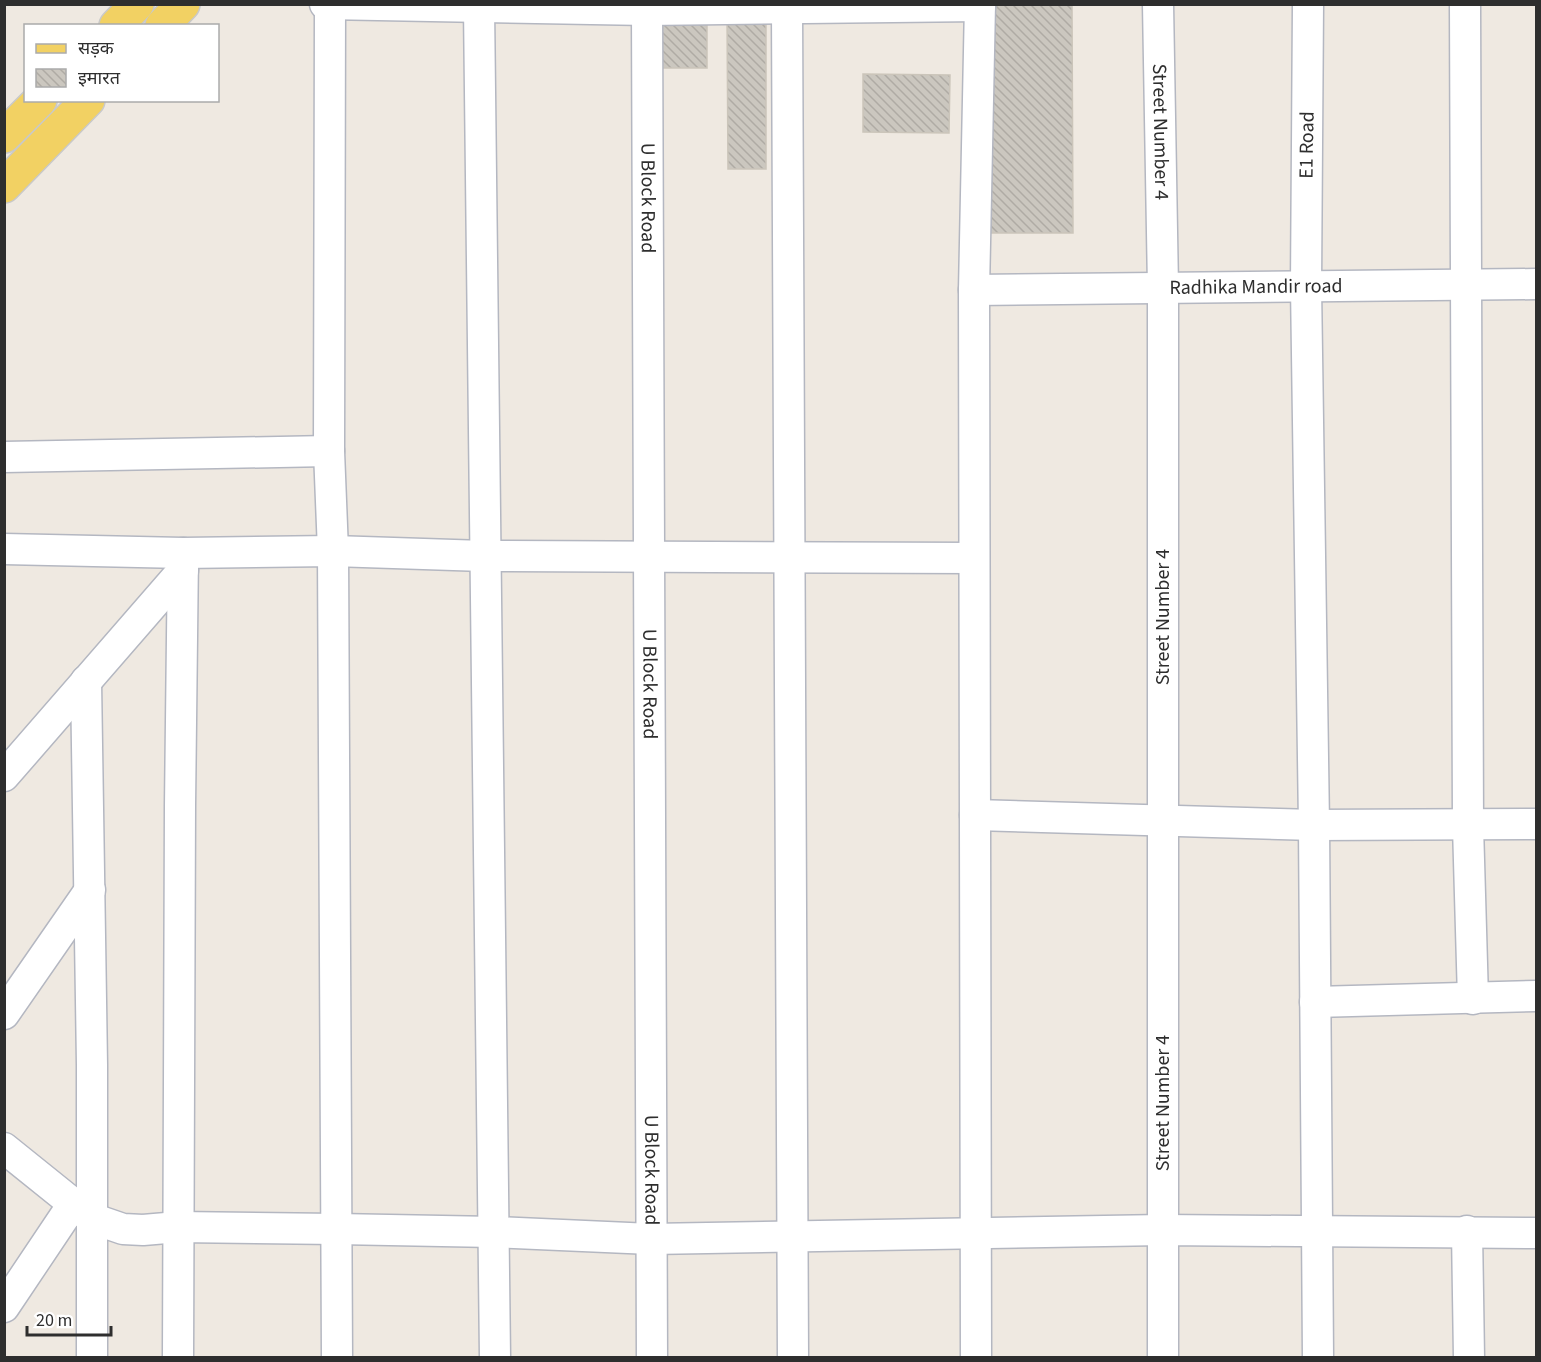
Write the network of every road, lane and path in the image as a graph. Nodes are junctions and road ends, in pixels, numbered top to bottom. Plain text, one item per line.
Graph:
1 (137, 4) edge
2 (183, 4) edge
3 (1158, 4) edge
4 (1308, 4) edge
5 (1465, 4) edge
6 (327, 5) edge
7 (883, 5) edge
8 (980, 5) edge
9 (479, 7) junction
10 (787, 9) junction
11 (647, 10) junction
12 (118, 24) edge
13 (164, 24) edge
14 (38, 102) edge
15 (85, 102) edge
16 (4, 136) edge
17 (4, 186) edge
18 (1536, 284) edge
19 (1466, 285) junction
20 (1306, 286) junction
21 (1163, 288) junction
22 (974, 290) junction
23 (329, 451) junction
24 (4, 457) edge
25 (4, 549) edge
26 (333, 551) junction
27 (484, 556) junction
28 (648, 556) junction
29 (789, 556) junction
30 (974, 558) junction
31 (183, 562) junction
32 (86, 681) junction
33 (4, 776) edge
34 (975, 815) junction
35 (1164, 820) junction
36 (1536, 824) edge
37 (1314, 825) junction
38 (1468, 826) junction
39 (90, 890) junction
40 (1536, 996) edge
41 (1473, 999) junction
42 (1315, 1002) junction
43 (4, 1014) edge
44 (4, 1148) edge
45 (82, 1211) junction
46 (178, 1227) junction
47 (336, 1229) junction
48 (1163, 1230) junction
49 (1467, 1231) junction
50 (494, 1232) junction
51 (1317, 1232) junction
52 (975, 1233) junction
53 (1536, 1233) edge
54 (793, 1237) junction
55 (651, 1239) junction
56 (4, 1307) edge
57 (92, 1358) edge
58 (178, 1358) edge
59 (337, 1358) edge
60 (495, 1358) edge
61 (652, 1358) edge
62 (793, 1358) edge
63 (976, 1358) edge
64 (1163, 1358) edge
65 (1318, 1358) edge
66 (1469, 1358) edge

1 - 12 main road
2 - 13 main road
3 - 21 street, Street Number 4
4 - 20 street, E1 Road
5 - 19 street
6 - 9 street
6 - 23 street
7 - 8 street
7 - 10 street
8 - 22 street
9 - 11 street
9 - 27 street
10 - 11 street
10 - 29 street
11 - 28 street, U Block Road
14 - 16 main road
15 - 17 main road
18 - 19 street, Radhika Mandir road
19 - 20 street, Radhika Mandir road
19 - 38 street
20 - 21 street, Radhika Mandir road
20 - 37 street, E1 Road
21 - 22 street, Radhika Mandir road
21 - 35 street, Street Number 4
22 - 30 street
23 - 24 street
23 - 26 street
25 - 31 street
26 - 27 street
26 - 31 street
26 - 47 street
27 - 28 street
27 - 50 street
28 - 29 street
28 - 55 street, U Block Road
29 - 30 street
29 - 54 street
30 - 34 street
31 - 32 street
31 - 46 street
32 - 33 street
32 - 39 street
34 - 35 street
34 - 52 street
35 - 37 street
35 - 48 street, Street Number 4
36 - 38 street
37 - 38 street
37 - 42 street, E1 Road
38 - 41 street
39 - 43 street
39 - 45 street
40 - 41 street
41 - 42 street
42 - 51 street, E1 Road
44 - 45 street
45 - 46 street
45 - 56 street
45 - 57 street
46 - 47 street
46 - 58 street
47 - 50 street
47 - 59 street
48 - 51 street
48 - 52 street
48 - 64 street, Street Number 4
49 - 51 street
49 - 53 street
49 - 66 street
50 - 55 street
50 - 60 street
51 - 65 street, E1 Road
52 - 54 street
52 - 63 street
54 - 55 street
54 - 62 street
55 - 61 street, U Block Road

